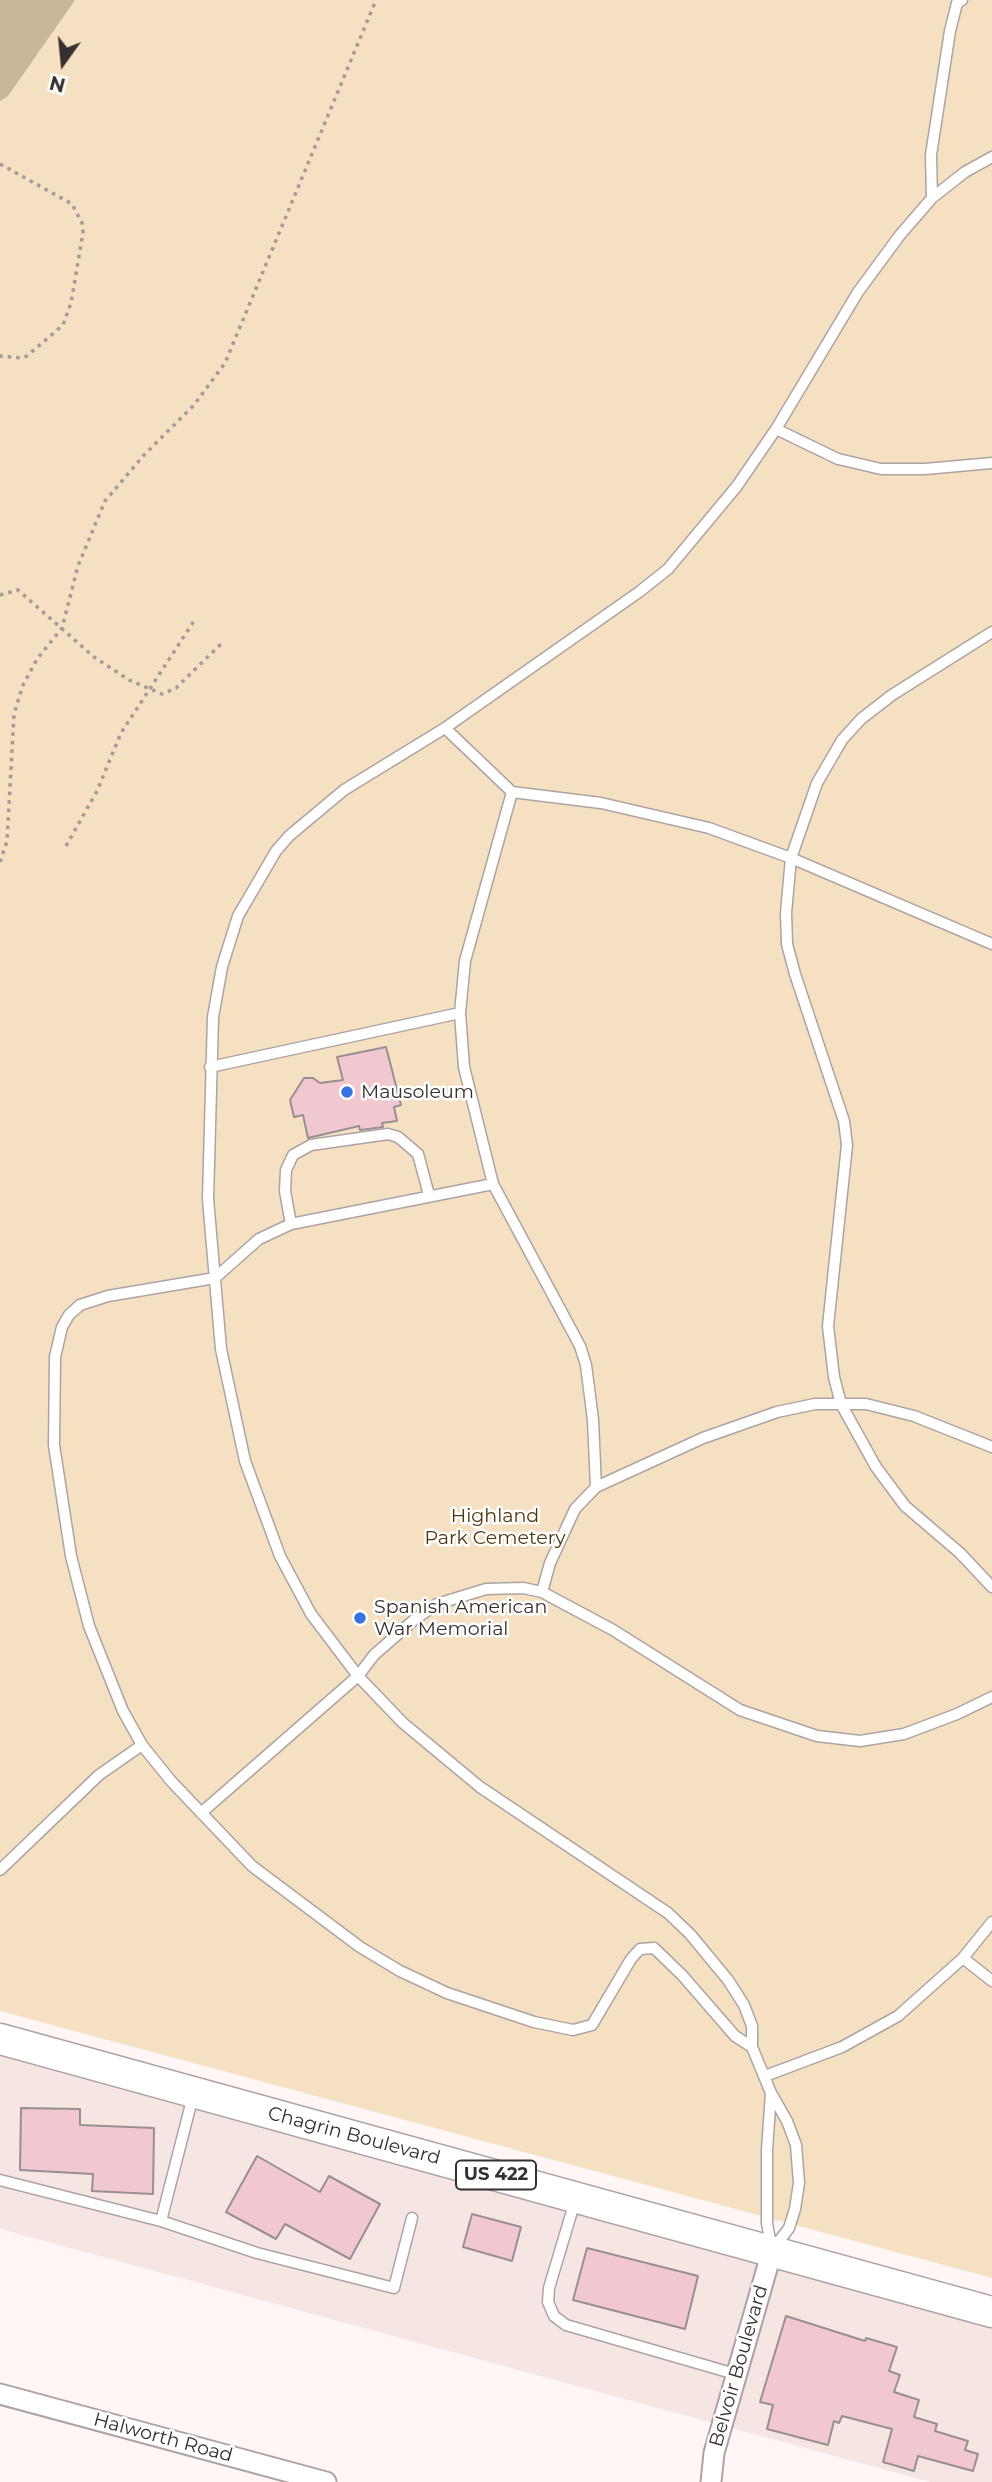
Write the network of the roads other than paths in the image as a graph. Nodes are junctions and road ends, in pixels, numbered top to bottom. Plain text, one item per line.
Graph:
1 (959, 1) edge
2 (992, 157) edge
3 (932, 198) junction
4 (776, 429) junction
5 (992, 463) edge
6 (992, 632) edge
7 (445, 728) junction
8 (512, 792) junction
9 (791, 858) junction
10 (992, 944) edge
11 (460, 1013) junction
12 (210, 1067) junction
13 (493, 1184) junction
14 (429, 1195) junction
15 (291, 1224) junction
16 (215, 1278) junction
17 (841, 1404) junction
18 (992, 1447) edge
19 (596, 1487) junction
20 (992, 1587) edge
21 (542, 1592) junction
22 (358, 1676) junction
23 (992, 1697) edge
24 (142, 1745) junction
25 (201, 1813) junction
26 (0, 1870) edge
27 (992, 1922) edge
28 (963, 1958) junction
29 (992, 1981) edge
30 (0, 2039) edge
31 (752, 2047) junction
32 (765, 2076) junction
33 (194, 2092) junction
34 (771, 2093) junction
35 (0, 2180) edge
36 (576, 2197) junction
37 (412, 2218) dead end
38 (161, 2221) junction
39 (772, 2251) junction
40 (992, 2312) edge
41 (736, 2374) junction
42 (0, 2394) edge
43 (326, 2482) edge
44 (711, 2482) edge

1 - 3 lane
2 - 3 lane
3 - 4 lane
4 - 5 lane
4 - 7 lane
6 - 9 lane
7 - 8 lane
7 - 12 lane
8 - 9 lane
8 - 11 lane
9 - 10 lane
9 - 17 lane
11 - 12 lane
11 - 13 lane
12 - 16 lane
13 - 14 lane
13 - 19 lane
14 - 15 lane
14 - 15 lane
15 - 16 lane
16 - 22 lane
16 - 24 lane
17 - 18 lane
17 - 19 lane
17 - 20 lane
19 - 21 lane
21 - 22 lane
21 - 23 lane
22 - 25 lane
22 - 31 lane
24 - 25 lane
24 - 26 lane
25 - 31 lane
27 - 28 lane
28 - 29 lane
28 - 32 lane
30 - 33 main road, Chagrin Boulevard / US 422
31 - 32 lane
32 - 34 lane
33 - 36 main road, Chagrin Boulevard / US 422
33 - 38 lane
34 - 39 lane
34 - 39 lane
35 - 38 lane
36 - 39 main road, Chagrin Boulevard / US 422
36 - 41 lane
37 - 38 lane
39 - 40 main road, Chagrin Boulevard / US 422
39 - 41 street, Belvoir Boulevard
41 - 44 street, Belvoir Boulevard
42 - 43 street, Halworth Road

